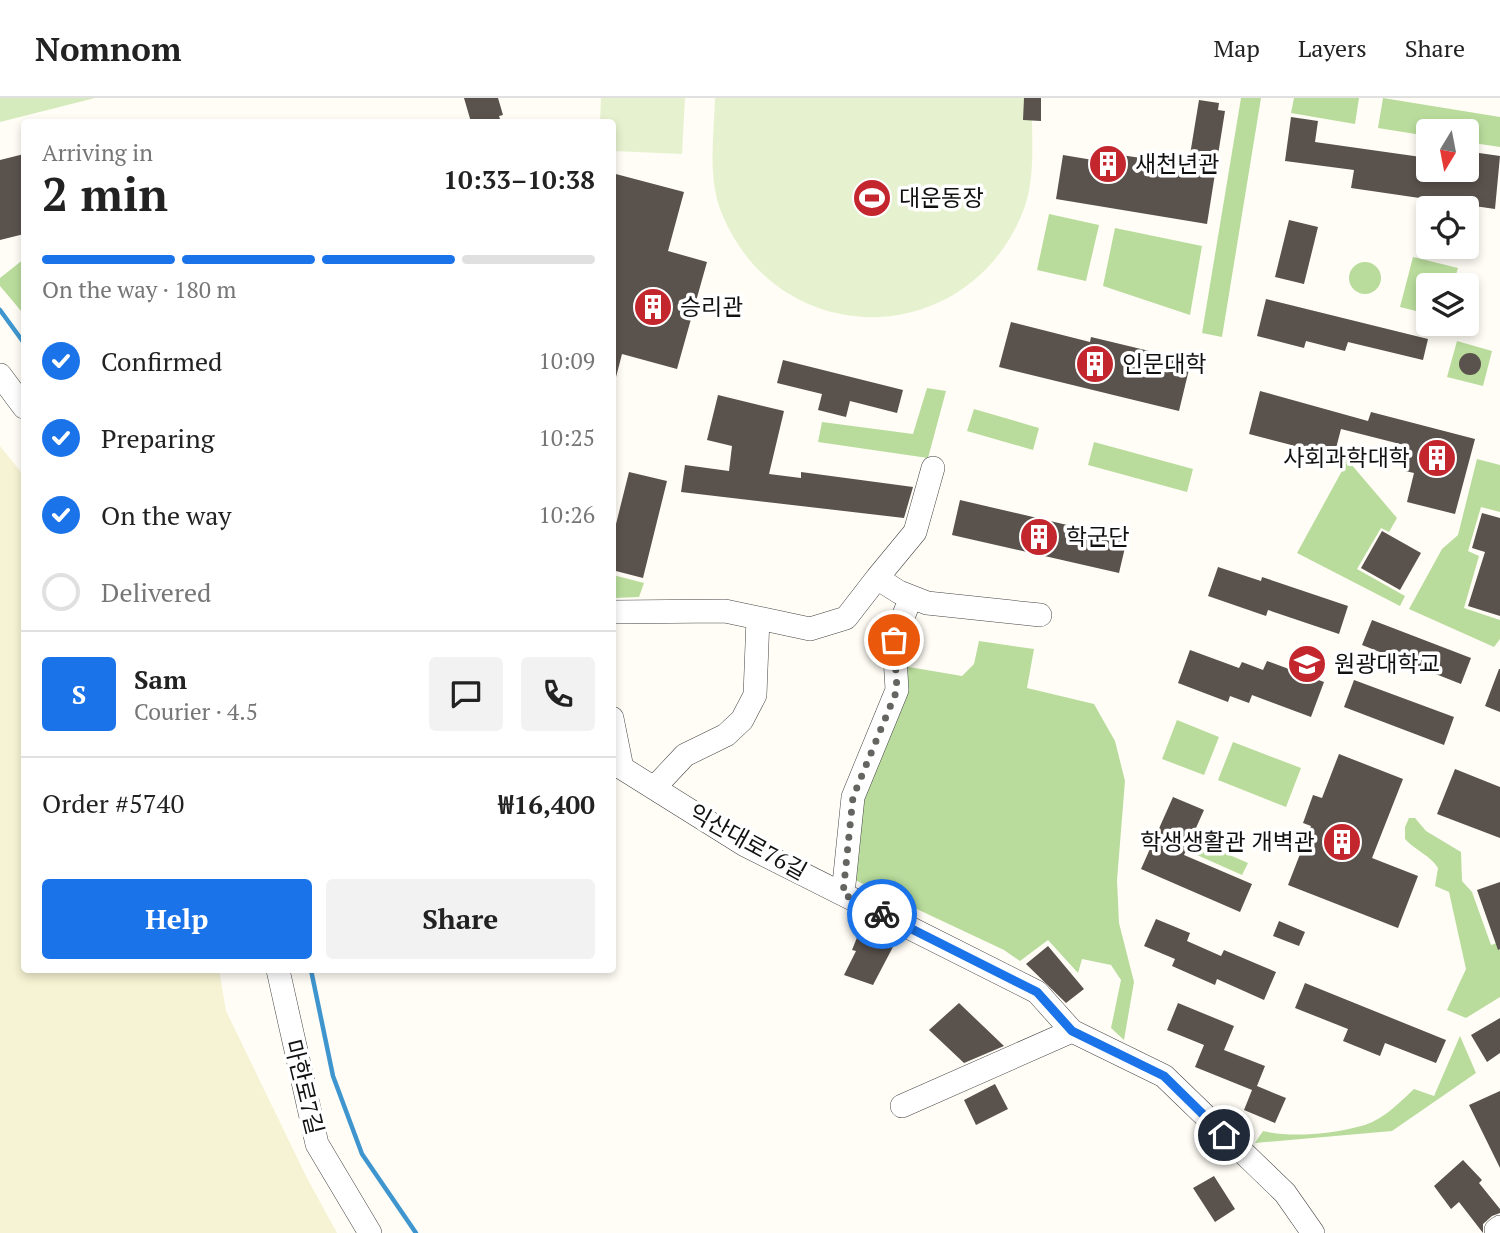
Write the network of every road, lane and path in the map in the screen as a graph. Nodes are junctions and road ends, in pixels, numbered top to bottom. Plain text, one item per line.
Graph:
1 (0, 375) edge
2 (21, 403) edge
3 (933, 468) dead end
4 (877, 578) junction
5 (911, 597) junction
6 (616, 612) edge
7 (1040, 615) dead end
8 (758, 618) junction
9 (617, 769) edge
10 (654, 788) junction
11 (843, 894) junction
12 (279, 973) edge
13 (1072, 1031) junction
14 (902, 1106) dead end
15 (370, 1233) edge
16 (1313, 1233) edge

1 - 2 street
3 - 4 street
4 - 5 street
4 - 8 street
5 - 7 street
5 - 11 street
6 - 8 street
8 - 10 street
9 - 10 street, 익산대로76길
10 - 11 street, 익산대로76길
11 - 13 street, 익산대로76길
12 - 15 street, 마한로7길
13 - 14 street
13 - 16 street, 익산대로76길

